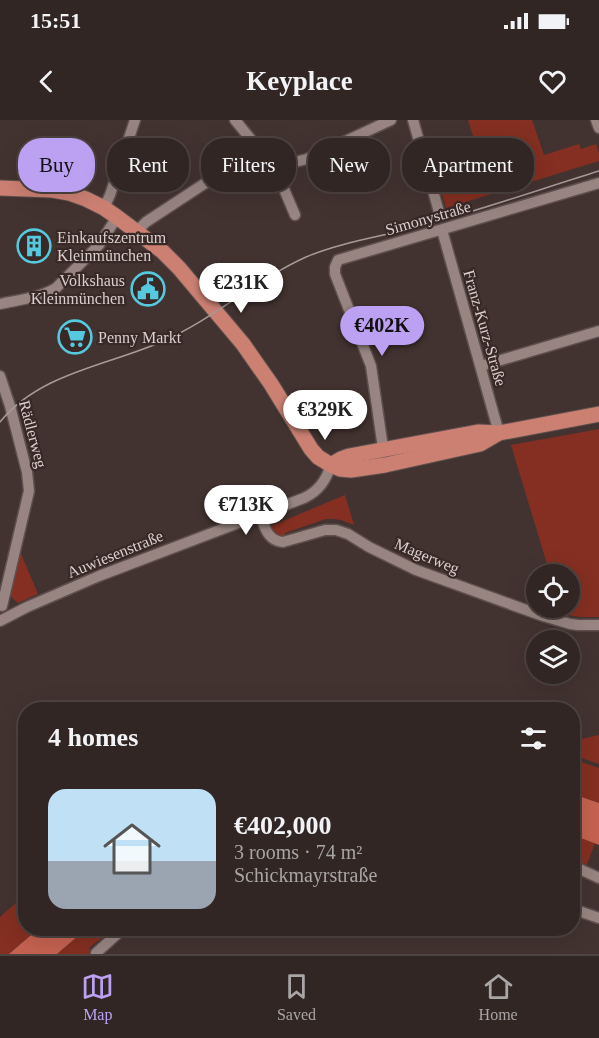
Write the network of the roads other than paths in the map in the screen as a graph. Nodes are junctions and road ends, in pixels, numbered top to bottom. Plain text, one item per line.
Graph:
1 (135, 120) edge
2 (235, 120) edge
3 (391, 120) edge
4 (413, 120) edge
5 (596, 120) edge
6 (599, 128) edge
7 (250, 138) edge
8 (296, 161) edge
9 (599, 183) edge
10 (201, 186) edge
11 (0, 188) edge
12 (286, 192) edge
13 (104, 208) junction
14 (439, 212) dead end
15 (296, 215) dead end
16 (117, 217) junction
17 (442, 230) junction
18 (137, 231) junction
19 (0, 304) edge
20 (599, 331) edge
21 (481, 366) junction
22 (0, 376) edge
23 (599, 414) edge
24 (499, 433) junction
25 (382, 451) junction
26 (331, 465) junction
27 (260, 515) junction
28 (1, 605) edge
29 (4, 619) edge
30 (599, 625) edge
31 (580, 869) edge
32 (599, 878) edge
33 (580, 911) edge
34 (599, 918) edge
35 (115, 936) edge
36 (96, 953) edge

1 - 13 street
2 - 7 street
3 - 8 street
4 - 14 street
5 - 6 street
9 - 17 street, Simonystraße
10 - 18 street
11 - 13 main road
12 - 15 street
13 - 16 main road
16 - 18 main road
16 - 19 street
17 - 21 street, Franz-Kurz-Straße
17 - 25 street, Simonystraße
18 - 26 main road
20 - 21 street
21 - 24 street, Franz-Kurz-Straße
22 - 28 street, Rädlerweg
23 - 24 main road
24 - 25 main road
24 - 26 main road
25 - 26 main road
26 - 27 street, Auwiesenstraße
27 - 29 street, Auwiesenstraße
27 - 30 street, Magerweg
28 - 29 street
31 - 32 street
33 - 34 street
35 - 36 street

